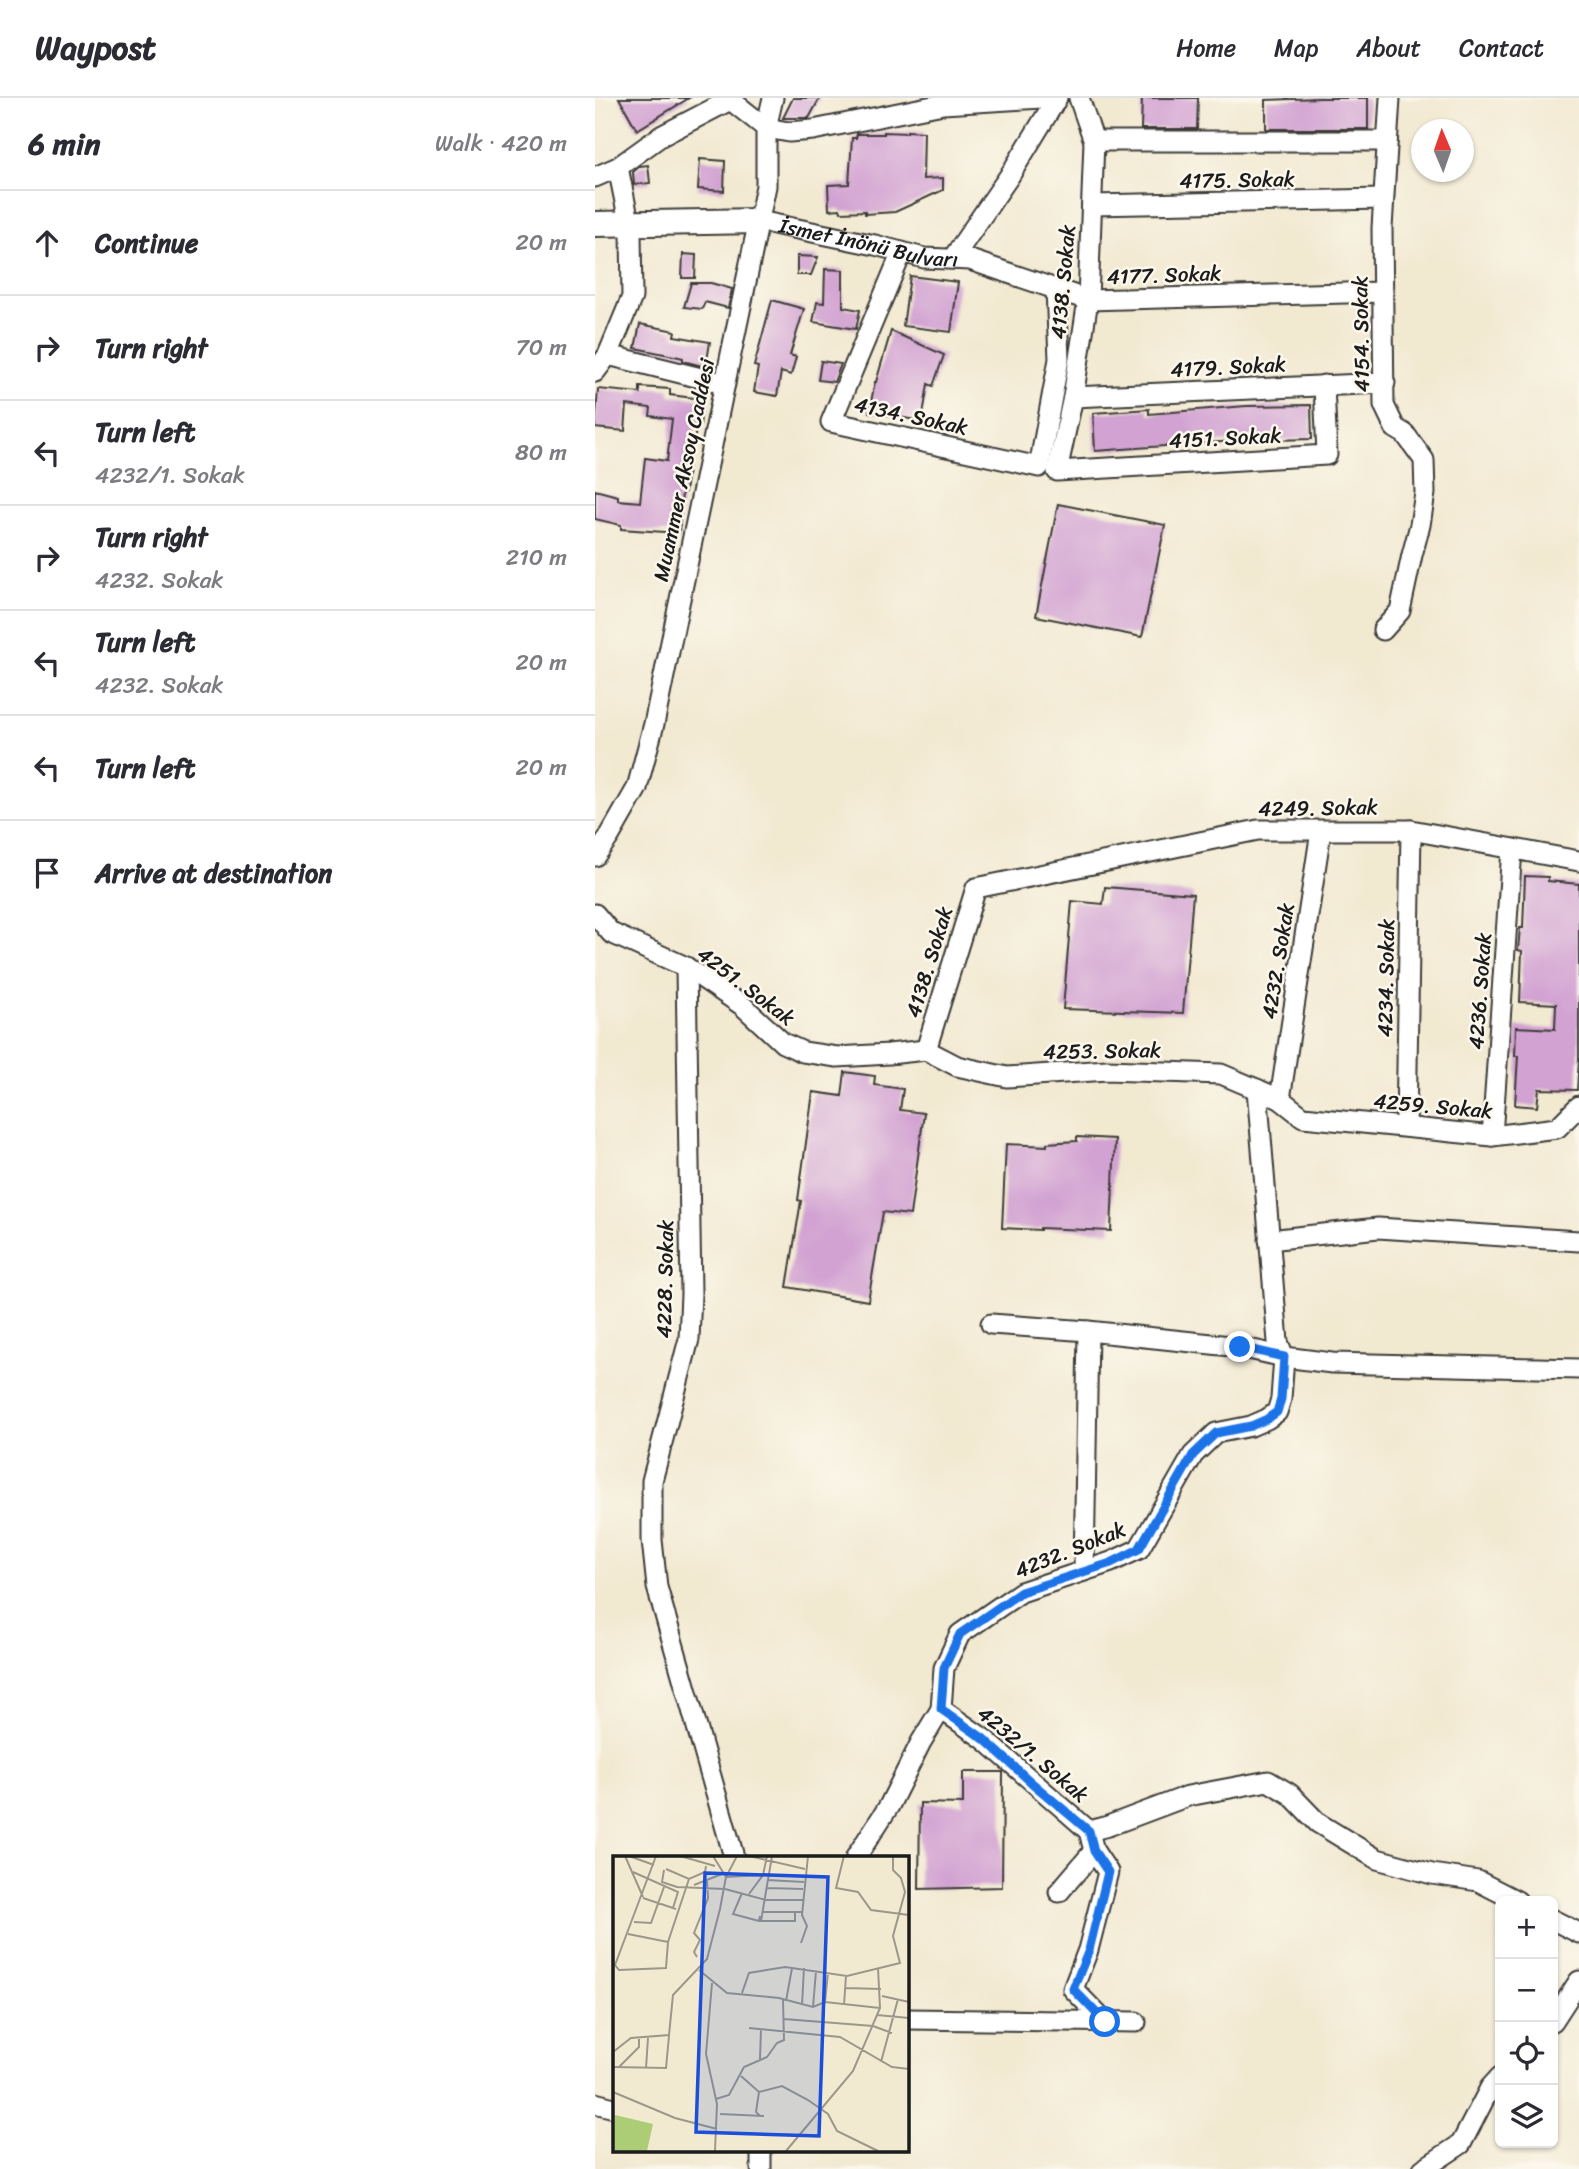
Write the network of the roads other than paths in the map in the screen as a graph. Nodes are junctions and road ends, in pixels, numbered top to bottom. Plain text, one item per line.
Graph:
1 (773, 98) edge
2 (1042, 98) edge
3 (1056, 98) edge
4 (1079, 98) edge
5 (1389, 98) edge
6 (729, 99) edge
7 (944, 101) edge
8 (767, 128) junction
9 (1094, 141) junction
10 (1387, 141) junction
11 (618, 167) junction
12 (595, 177) edge
13 (1383, 199) junction
14 (1093, 205) junction
15 (759, 221) junction
16 (595, 224) edge
17 (629, 224) junction
18 (902, 252) junction
19 (953, 258) junction
20 (1056, 289) junction
21 (1383, 292) junction
22 (1088, 300) junction
23 (608, 355) junction
24 (595, 372) edge
25 (1385, 383) junction
26 (725, 384) junction
27 (1324, 385) junction
28 (1073, 397) junction
29 (1048, 469) junction
30 (1383, 630) dead end
31 (1411, 830) junction
32 (1321, 831) junction
33 (1512, 849) junction
34 (595, 856) edge
35 (1579, 861) edge
36 (976, 888) joint
37 (595, 914) edge
38 (686, 967) junction
39 (926, 1049) junction
40 (1257, 1089) junction
41 (1280, 1099) junction
42 (1579, 1106) edge
43 (1406, 1127) junction
44 (1492, 1136) junction
45 (1269, 1240) junction
46 (1579, 1241) edge
47 (991, 1324) dead end
48 (1088, 1331) junction
49 (1284, 1357) junction
50 (1579, 1369) edge
51 (1084, 1571) junction
52 (941, 1709) junction
53 (1089, 1831) junction
54 (1094, 1851) junction
55 (734, 1856) edge
56 (857, 1856) edge
57 (1059, 1892) dead end
58 (1507, 1896) edge
59 (1558, 1922) edge
60 (1579, 1933) edge
61 (1579, 1981) edge
62 (1558, 2013) edge
63 (908, 2019) edge
64 (1105, 2022) junction
65 (1136, 2022) dead end
66 (1495, 2082) edge
67 (595, 2103) edge
68 (613, 2108) edge
69 (1423, 2169) edge

1 - 8 street, Muammer Aksoy Caddesi
2 - 7 street
3 - 19 street, İsmet İnönü Bulvarı
4 - 9 street, 4138. Sokak
5 - 10 street, 4154. Sokak
6 - 8 street
6 - 11 street
7 - 8 street
8 - 15 street, Muammer Aksoy Caddesi
9 - 10 street
9 - 14 street, 4138. Sokak
10 - 13 street, 4154. Sokak
11 - 12 street
11 - 17 street
13 - 14 street, 4175. Sokak
13 - 21 street, 4154. Sokak
14 - 22 street, 4138. Sokak
15 - 17 main road, İsmet İnönü Bulvarı
15 - 18 street, İsmet İnönü Bulvarı
15 - 26 street, Muammer Aksoy Caddesi
16 - 17 main road, İsmet İnönü Bulvarı
17 - 23 street
18 - 19 street, İsmet İnönü Bulvarı
18 - 29 street, 4134. Sokak
19 - 20 street, 4177. Sokak
20 - 22 street, 4177. Sokak
20 - 29 street
21 - 22 street, 4177. Sokak
21 - 25 street, 4154. Sokak
22 - 28 street, 4138. Sokak
23 - 24 street
23 - 26 street
25 - 27 street, 4179. Sokak
25 - 30 street, 4154. Sokak
26 - 34 street, Muammer Aksoy Caddesi
27 - 28 street, 4179. Sokak
27 - 29 street, 4151. Sokak
28 - 29 street, 4138. Sokak
31 - 32 street, 4249. Sokak
31 - 33 street, 4249. Sokak
31 - 43 street, 4234. Sokak
32 - 36 street, 4249. Sokak
32 - 41 street, 4232. Sokak
33 - 35 street, 4249. Sokak
33 - 44 street, 4236. Sokak
36 - 39 street, 4138. Sokak
37 - 38 street, 4251. Sokak
38 - 39 street, 4251. Sokak
38 - 55 street, 4228. Sokak
39 - 40 street, 4253. Sokak
40 - 41 street, 4253. Sokak
40 - 45 street, 4232. Sokak
41 - 43 street, 4259. Sokak
42 - 44 street, 4259. Sokak
43 - 44 street, 4259. Sokak
45 - 46 street
45 - 49 street, 4232. Sokak
47 - 48 street
48 - 49 street
48 - 51 street
49 - 50 street
49 - 51 street, 4232. Sokak
51 - 52 street, 4232. Sokak
52 - 53 street, 4232/1. Sokak
52 - 56 street, 4232. Sokak
53 - 54 street
53 - 58 street, 4232/1. Sokak
54 - 57 street
54 - 64 street
59 - 60 street
61 - 62 street
63 - 64 street
64 - 65 street
66 - 69 street
67 - 68 street

